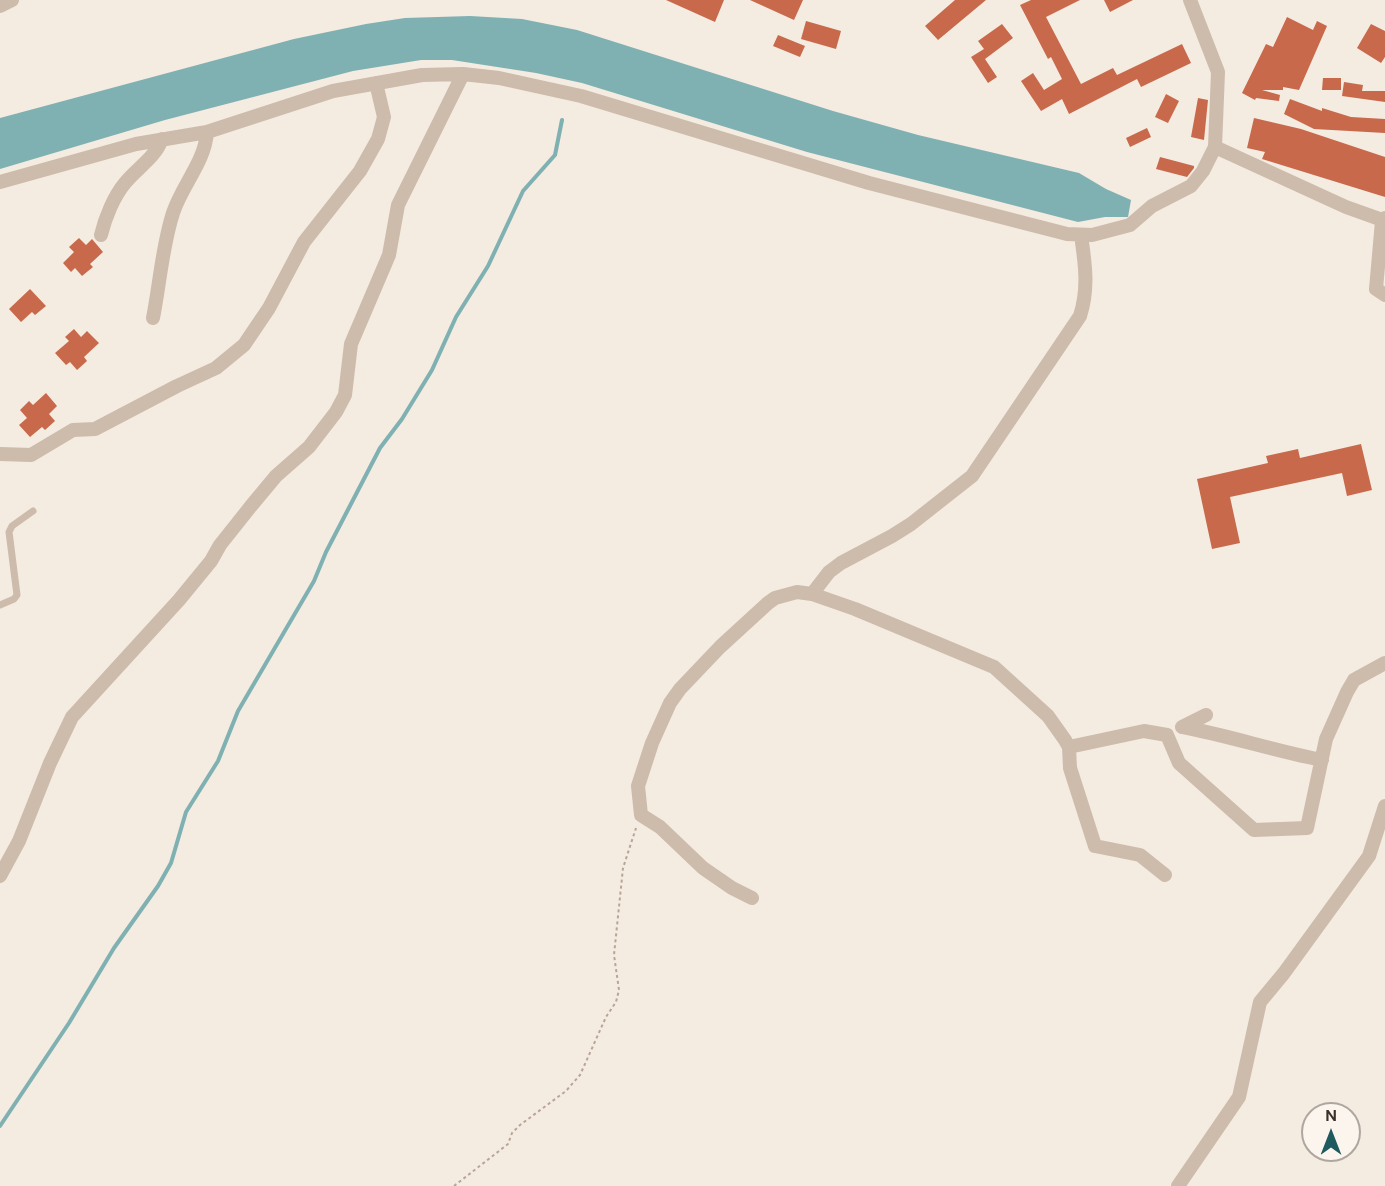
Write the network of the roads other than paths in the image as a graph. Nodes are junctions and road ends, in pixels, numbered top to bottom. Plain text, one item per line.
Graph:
1 (12, 0) edge
2 (1190, 0) edge
3 (0, 6) edge
4 (463, 74) junction
5 (376, 83) junction
6 (207, 132) junction
7 (162, 139) junction
8 (1215, 147) junction
9 (0, 182) edge
10 (1384, 220) edge
11 (101, 235) dead end
12 (1081, 235) junction
13 (1385, 295) edge
14 (153, 318) dead end
15 (0, 454) edge
16 (33, 511) dead end
17 (812, 594) junction
18 (0, 606) edge
19 (1385, 663) edge
20 (1206, 715) dead end
21 (1183, 726) junction
22 (1167, 735) junction
23 (1069, 747) junction
24 (1322, 760) junction
25 (1384, 814) edge
26 (1378, 848) edge
27 (1165, 875) dead end
28 (0, 876) edge
29 (752, 898) dead end
30 (1178, 1186) edge

1 - 3 street
2 - 8 street
4 - 5 street
4 - 12 street
4 - 28 street
5 - 6 street
5 - 15 street
6 - 7 street
6 - 14 street
7 - 9 street
7 - 11 street
8 - 10 street
8 - 12 street
10 - 13 street
12 - 17 street
16 - 18 lane
17 - 23 street
17 - 29 street
19 - 24 street
20 - 21 street
21 - 22 street
21 - 24 street
22 - 23 street
22 - 24 street
23 - 27 street
25 - 26 street
26 - 30 street

